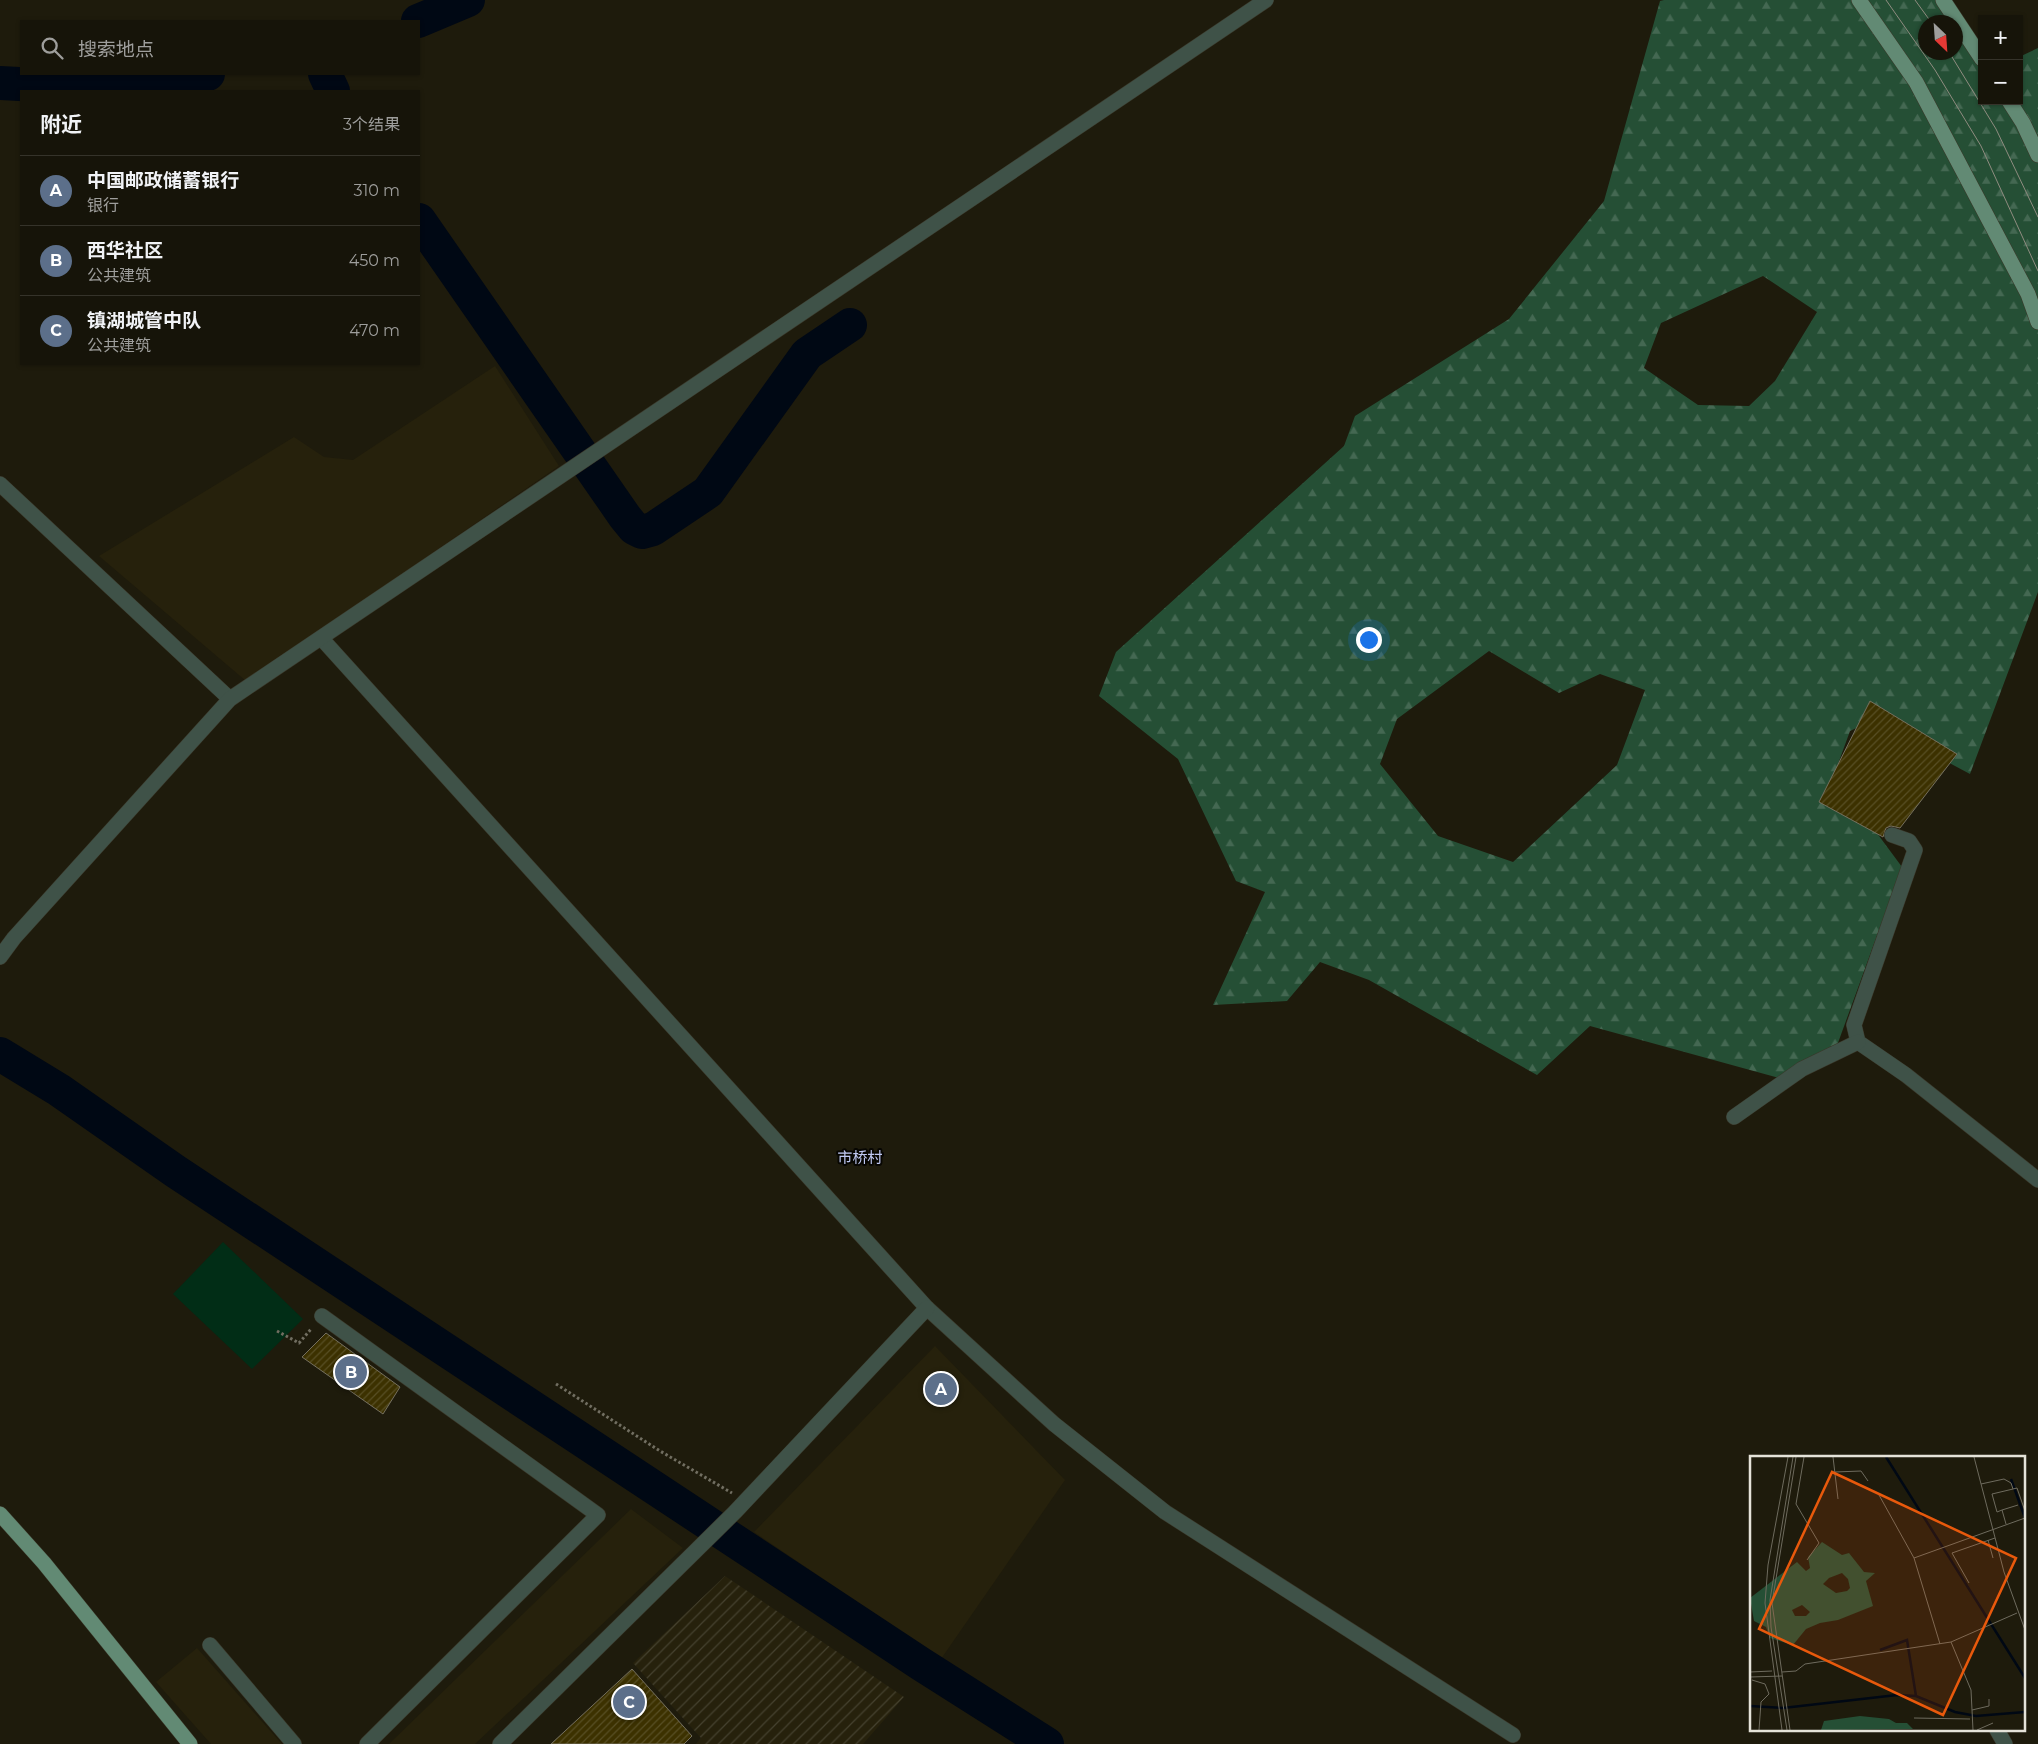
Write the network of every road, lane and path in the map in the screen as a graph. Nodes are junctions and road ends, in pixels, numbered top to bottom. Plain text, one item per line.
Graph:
1 (1266, 0) edge
2 (1859, 0) edge
3 (1943, 0) edge
4 (1978, 54) edge
5 (2012, 105) edge
6 (2038, 155) edge
7 (2038, 322) edge
8 (0, 484) edge
9 (322, 638) junction
10 (230, 699) junction
11 (1892, 835) dead end
12 (0, 957) edge
13 (1858, 1042) junction
14 (1734, 1117) dead end
15 (2038, 1180) edge
16 (927, 1308) junction
17 (322, 1316) joint
18 (277, 1331) dead end
19 (556, 1384) dead end
20 (746, 1501) junction
21 (0, 1514) edge
22 (210, 1645) dead end
23 (1998, 1732) edge
24 (1514, 1735) dead end
25 (190, 1744) edge
26 (294, 1744) edge
27 (367, 1744) edge
28 (500, 1744) edge
29 (2005, 1744) edge

1 - 9 street
2 - 7 main road
3 - 4 main road
5 - 6 main road
8 - 10 street
9 - 10 street
9 - 16 street
10 - 12 street
11 - 13 street
13 - 14 street
13 - 15 street
16 - 20 street
16 - 24 street
17 - 18 path
17 - 27 street
19 - 20 path
20 - 28 street
21 - 25 main road
22 - 26 street
23 - 29 street

